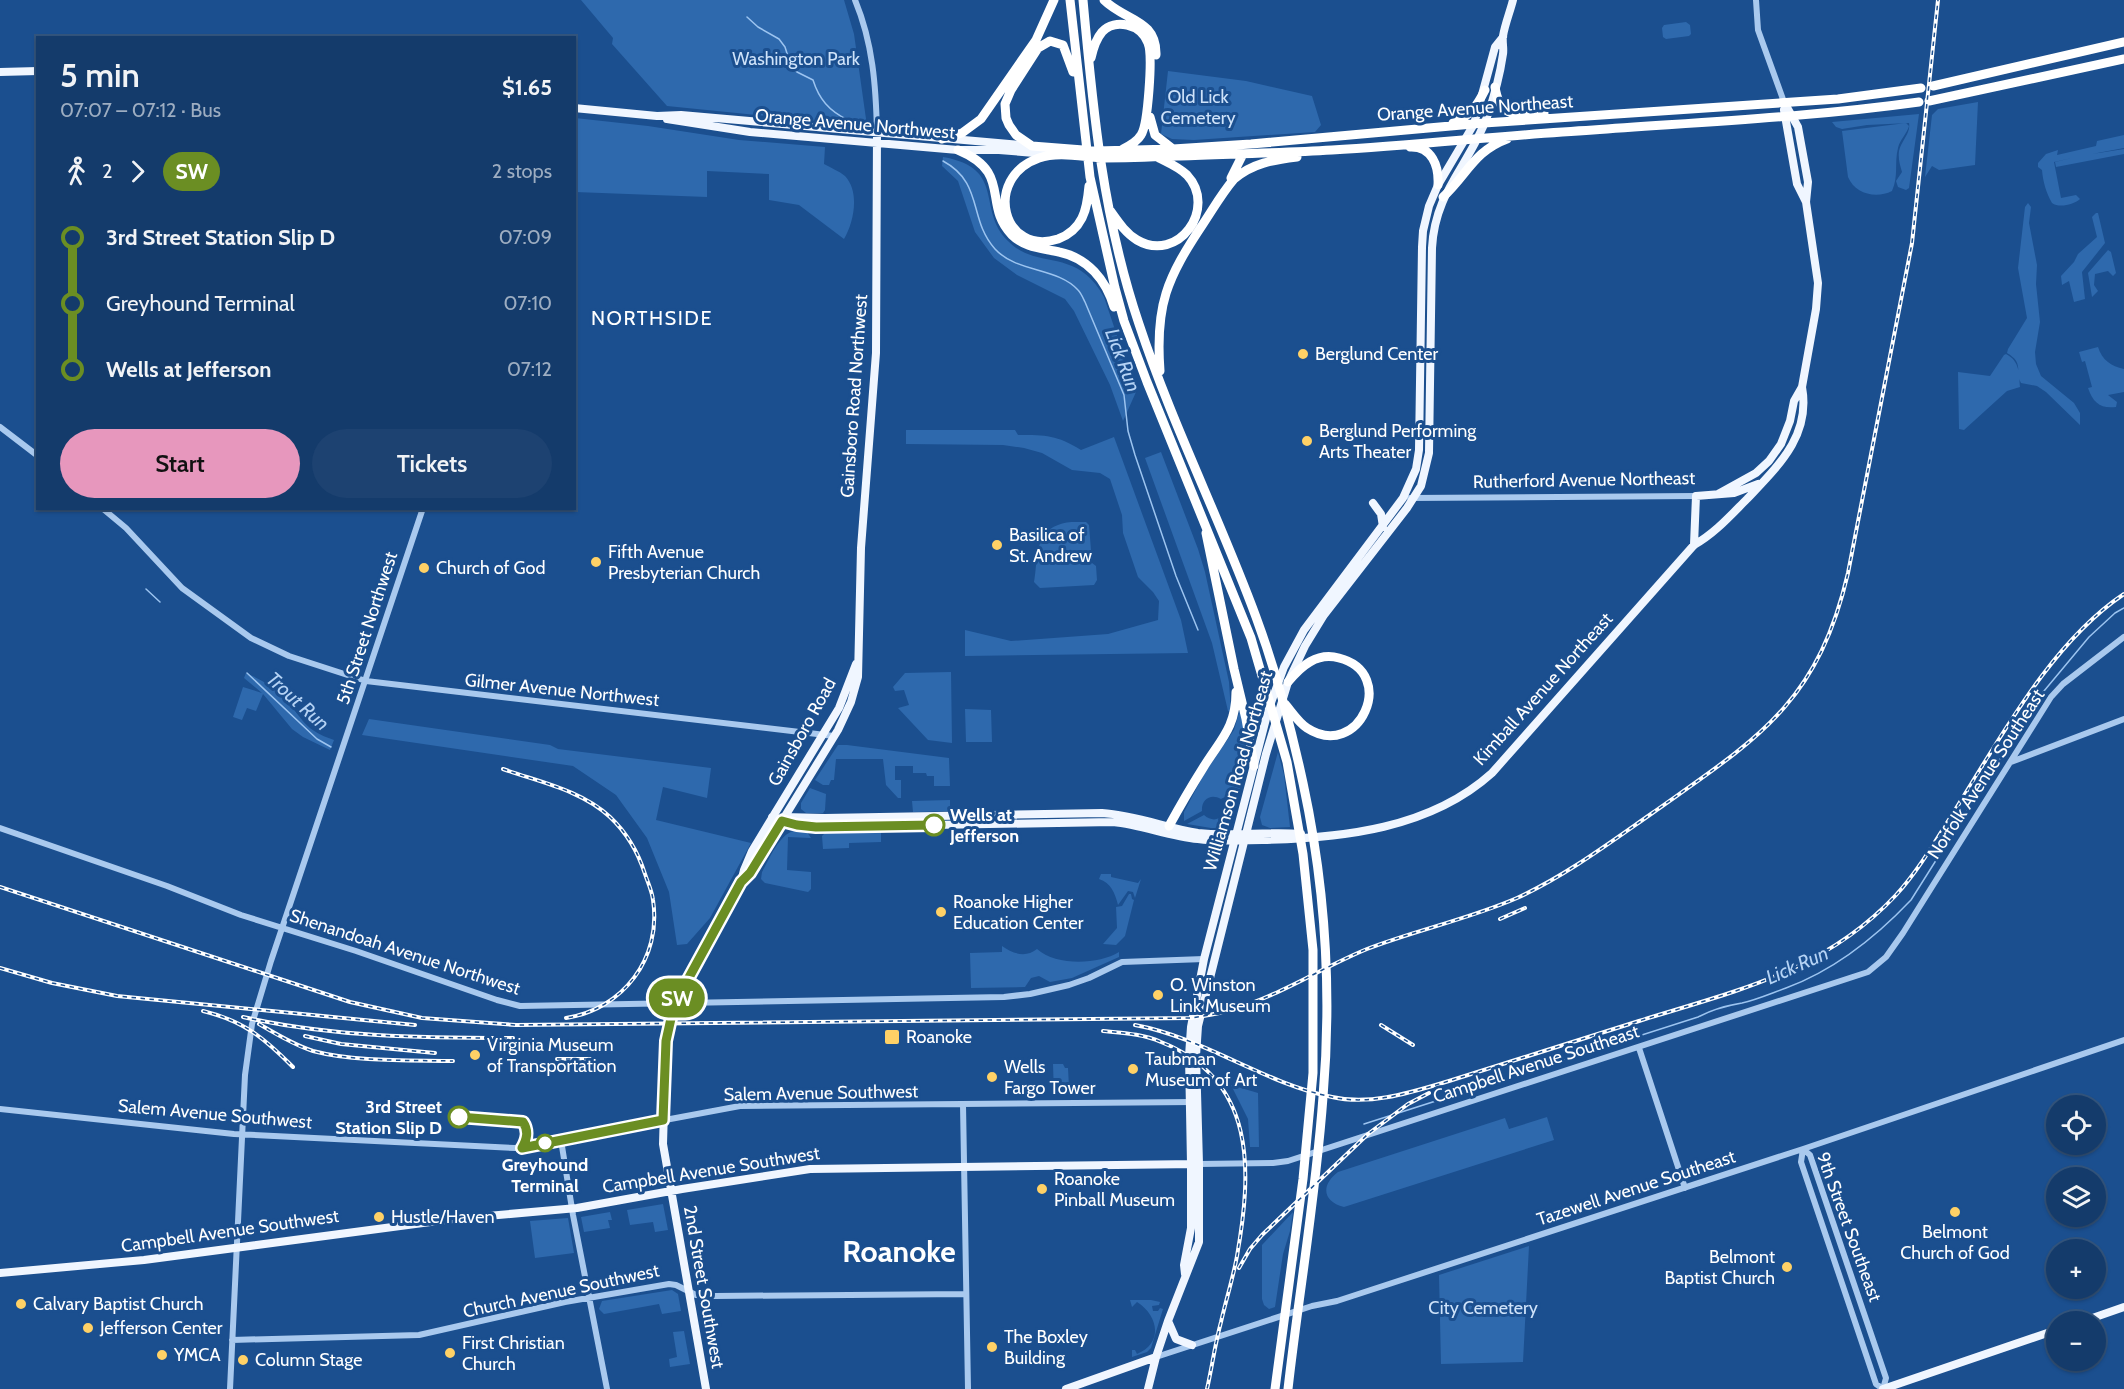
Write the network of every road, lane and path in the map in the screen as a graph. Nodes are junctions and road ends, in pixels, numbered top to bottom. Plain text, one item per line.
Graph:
1 (855, 0) edge
2 (1054, 0) edge
3 (1070, 0) edge
4 (1083, 0) edge
5 (1104, 0) edge
6 (1513, 0) edge
7 (1756, 0) edge
8 (2124, 36) edge
9 (1503, 37) junction
10 (2124, 42) edge
11 (2109, 45) junction
12 (2124, 59) edge
13 (1089, 63) junction
14 (36, 71) edge
15 (0, 72) edge
16 (1078, 82) junction
17 (1933, 86) dead end
18 (1495, 87) junction
19 (1921, 88) dead end
20 (1485, 90) junction
21 (1784, 102) junction
22 (576, 108) edge
23 (657, 116) junction
24 (1788, 116) junction
25 (1570, 117) junction
26 (1445, 126) junction
27 (1475, 132) junction
28 (877, 133) junction
29 (1518, 135) junction
30 (942, 139) junction
31 (877, 143) junction
32 (1032, 146) junction
33 (1380, 146) junction
34 (1173, 149) junction
35 (958, 150) junction
36 (1323, 150) junction
37 (1335, 150) junction
38 (1120, 151) junction
39 (1243, 154) junction
40 (1051, 155) junction
41 (1157, 157) junction
42 (1090, 179) junction
43 (1438, 185) junction
44 (1226, 188) junction
45 (1443, 197) junction
46 (1107, 207) junction
47 (1124, 321) junction
48 (1161, 382) junction
49 (1802, 387) junction
50 (0, 427) edge
51 (36, 454) edge
52 (1763, 482) junction
53 (1718, 494) junction
54 (1696, 496) junction
55 (1403, 498) junction
56 (1413, 499) junction
57 (1373, 503) dead end
58 (104, 510) edge
59 (422, 510) edge
60 (1203, 516) junction
61 (1383, 527) junction
62 (1694, 545) junction
63 (2124, 637) edge
64 (857, 662) junction
65 (1234, 669) junction
66 (366, 681) junction
67 (1288, 682) junction
68 (1284, 703) junction
69 (2124, 719) edge
70 (823, 735) junction
71 (834, 736) junction
72 (2011, 763) junction
73 (1254, 766) junction
74 (772, 818) junction
75 (784, 819) junction
76 (0, 828) edge
77 (1165, 829) junction
78 (1235, 837) junction
79 (1247, 837) junction
80 (741, 882) junction
81 (1933, 884) joint
82 (282, 928) junction
83 (1204, 959) junction
84 (1202, 988) junction
85 (2124, 1040) edge
86 (1638, 1048) junction
87 (1193, 1102) junction
88 (963, 1105) junction
89 (0, 1109) edge
90 (663, 1120) junction
91 (242, 1134) junction
92 (561, 1140) junction
93 (1803, 1149) junction
94 (1195, 1164) junction
95 (964, 1166) junction
96 (1685, 1188) junction
97 (671, 1191) junction
98 (573, 1208) junction
99 (236, 1247) junction
100 (0, 1273) edge
101 (688, 1291) junction
102 (966, 1294) junction
103 (590, 1297) junction
104 (2124, 1306) edge
105 (2106, 1313) edge
106 (1168, 1321) junction
107 (2046, 1333) edge
108 (232, 1341) junction
109 (1192, 1345) junction
110 (1156, 1357) junction
111 (230, 1389) edge
112 (607, 1389) edge
113 (706, 1389) edge
114 (968, 1389) edge
115 (1066, 1389) edge
116 (1148, 1389) edge
117 (1275, 1389) edge
118 (1288, 1389) edge
119 (1883, 1389) edge

1 - 28 street
2 - 30 highway
3 - 16 highway
4 - 13 highway
5 - 34 highway
6 - 9 main road, Williamson Road Northeast
7 - 21 street
8 - 11 highway
9 - 18 main road, Williamson Road Northeast
9 - 20 main road, Williamson Road Northeast
10 - 11 highway
11 - 17 highway
12 - 24 highway, Orange Avenue Northeast
13 - 38 highway
13 - 46 highway
14 - 15 main road
16 - 32 highway
16 - 42 highway
18 - 25 highway
18 - 27 main road, Williamson Road Northeast
19 - 21 highway, Orange Avenue Northeast
20 - 26 highway
20 - 27 main road, Williamson Road Northeast
21 - 24 main road, Kimball Avenue Northeast
21 - 25 highway, Orange Avenue Northeast
22 - 23 main road, Orange Avenue Northwest
23 - 28 main road, Orange Avenue Northwest
23 - 31 main road, Orange Avenue Northwest
24 - 29 highway, Orange Avenue Northeast
24 - 49 main road, Kimball Avenue Northeast
25 - 27 highway, Orange Avenue Northeast
26 - 27 highway, Orange Avenue Northeast
26 - 34 highway, Orange Avenue Northeast
27 - 29 highway, Orange Avenue Northeast
27 - 33 highway, Orange Avenue Northeast
27 - 36 highway
27 - 43 main road, Williamson Road Northeast
27 - 45 main road, Williamson Road Northeast
28 - 30 main road, Orange Avenue Northwest
28 - 31 main road, Gainsboro Road Northwest
29 - 45 highway
30 - 32 main road, Orange Avenue Northwest
31 - 35 main road, Orange Avenue Northwest
31 - 64 main road, Gainsboro Road Northwest
32 - 38 highway, Orange Avenue Northeast
33 - 37 highway, Orange Avenue Northeast
33 - 43 highway
34 - 38 highway, Orange Avenue Northeast
35 - 40 main road, Orange Avenue Northwest
35 - 47 highway
36 - 37 highway, Orange Avenue Northeast
36 - 39 highway, Orange Avenue Northeast
37 - 44 highway
39 - 41 highway, Orange Avenue Northeast
39 - 44 highway
40 - 41 highway, Orange Avenue Northeast
40 - 42 highway
41 - 46 highway
42 - 47 highway
43 - 55 main road, Williamson Road Northeast
44 - 48 highway
45 - 56 main road, Williamson Road Northeast
46 - 48 highway
47 - 60 highway
48 - 68 highway
49 - 52 main road, Kimball Avenue Northeast
49 - 53 main road, Kimball Avenue Northeast
50 - 51 street
52 - 53 main road, Rutherford Avenue Northeast
52 - 62 main road, Kimball Avenue Northeast
53 - 54 main road, Rutherford Avenue Northeast
54 - 56 street, Rutherford Avenue Northeast
54 - 62 main road
55 - 56 street, Rutherford Avenue Northeast
55 - 61 main road, Williamson Road Northeast
56 - 67 main road, Williamson Road Northeast
57 - 61 main road
58 - 66 street, Gilmer Avenue Northwest
59 - 66 street, 5th Street Northwest
60 - 65 highway
60 - 117 highway
61 - 73 main road, Williamson Road Northeast
62 - 79 main road, Kimball Avenue Northeast
63 - 72 street, Norfolk Avenue Southeast
64 - 70 main road, Gainsboro Road
64 - 71 main road, Gainsboro Road
65 - 73 highway
65 - 77 highway
66 - 70 street, Gilmer Avenue Northwest
66 - 82 street, 5th Street Northwest
67 - 68 highway
67 - 79 main road, Williamson Road Northeast
68 - 118 highway
69 - 72 street
70 - 71 street, Gilmer Avenue Northwest
70 - 74 main road, Gainsboro Road
71 - 75 main road, Gainsboro Road
72 - 81 street, Norfolk Avenue Southeast
73 - 78 main road, Williamson Road Northeast
74 - 75 main road, Kimball Avenue Northeast
74 - 80 main road, Gainsboro Road
75 - 77 main road, Kimball Avenue Northeast
75 - 80 main road, Gainsboro Road
76 - 82 street, Shenandoah Avenue Northwest
77 - 78 main road, Kimball Avenue Northeast
78 - 79 main road, Kimball Avenue Northeast
78 - 83 main road, Williamson Road Northeast
79 - 84 main road, Williamson Road Northeast
80 - 90 main road, Gainsboro Road
81 - 86 street, Campbell Avenue Southeast
82 - 83 street, Shenandoah Avenue Northwest
82 - 91 street, 5th Street Northwest
83 - 84 main road, Williamson Road Northeast
84 - 87 main road, Williamson Road Northeast
85 - 93 street, Tazewell Avenue Southeast
86 - 94 street, Campbell Avenue Southeast
86 - 96 street
87 - 88 street, Salem Avenue Southwest
87 - 94 main road, Williamson Road Northeast
88 - 90 street, Salem Avenue Southwest
88 - 95 street
89 - 91 street, Salem Avenue Southwest
90 - 92 street, Salem Avenue Southwest
90 - 97 main road, 2nd Street Southwest
91 - 92 street, Salem Avenue Southwest
91 - 99 street, 5th Street Northwest
92 - 98 street
93 - 96 street, Tazewell Avenue Southeast
93 - 119 street, 9th Street Southeast
93 - 119 street, 9th Street Southeast
94 - 95 main road, Campbell Avenue Southeast
94 - 106 main road, Williamson Road Northeast
95 - 97 main road, Campbell Avenue Southwest
95 - 102 street
96 - 109 street, Tazewell Avenue Southeast
97 - 98 main road, Campbell Avenue Southwest
97 - 101 main road, 2nd Street Southwest
98 - 99 main road, Campbell Avenue Southwest
98 - 103 street
99 - 100 main road, Campbell Avenue Southwest
99 - 108 street, 5th Street Northwest
101 - 102 street, Church Avenue Southwest
101 - 103 street, Church Avenue Southwest
101 - 113 main road, 2nd Street Southwest
102 - 114 street
103 - 108 street, Church Avenue Southwest
103 - 112 street
104 - 105 main road
106 - 109 main road
106 - 110 main road, Williamson Road Northeast
107 - 119 main road
108 - 111 street, 5th Street Northwest
109 - 110 street, Tazewell Avenue Southeast
110 - 115 main road
110 - 116 main road, Williamson Road Northeast

